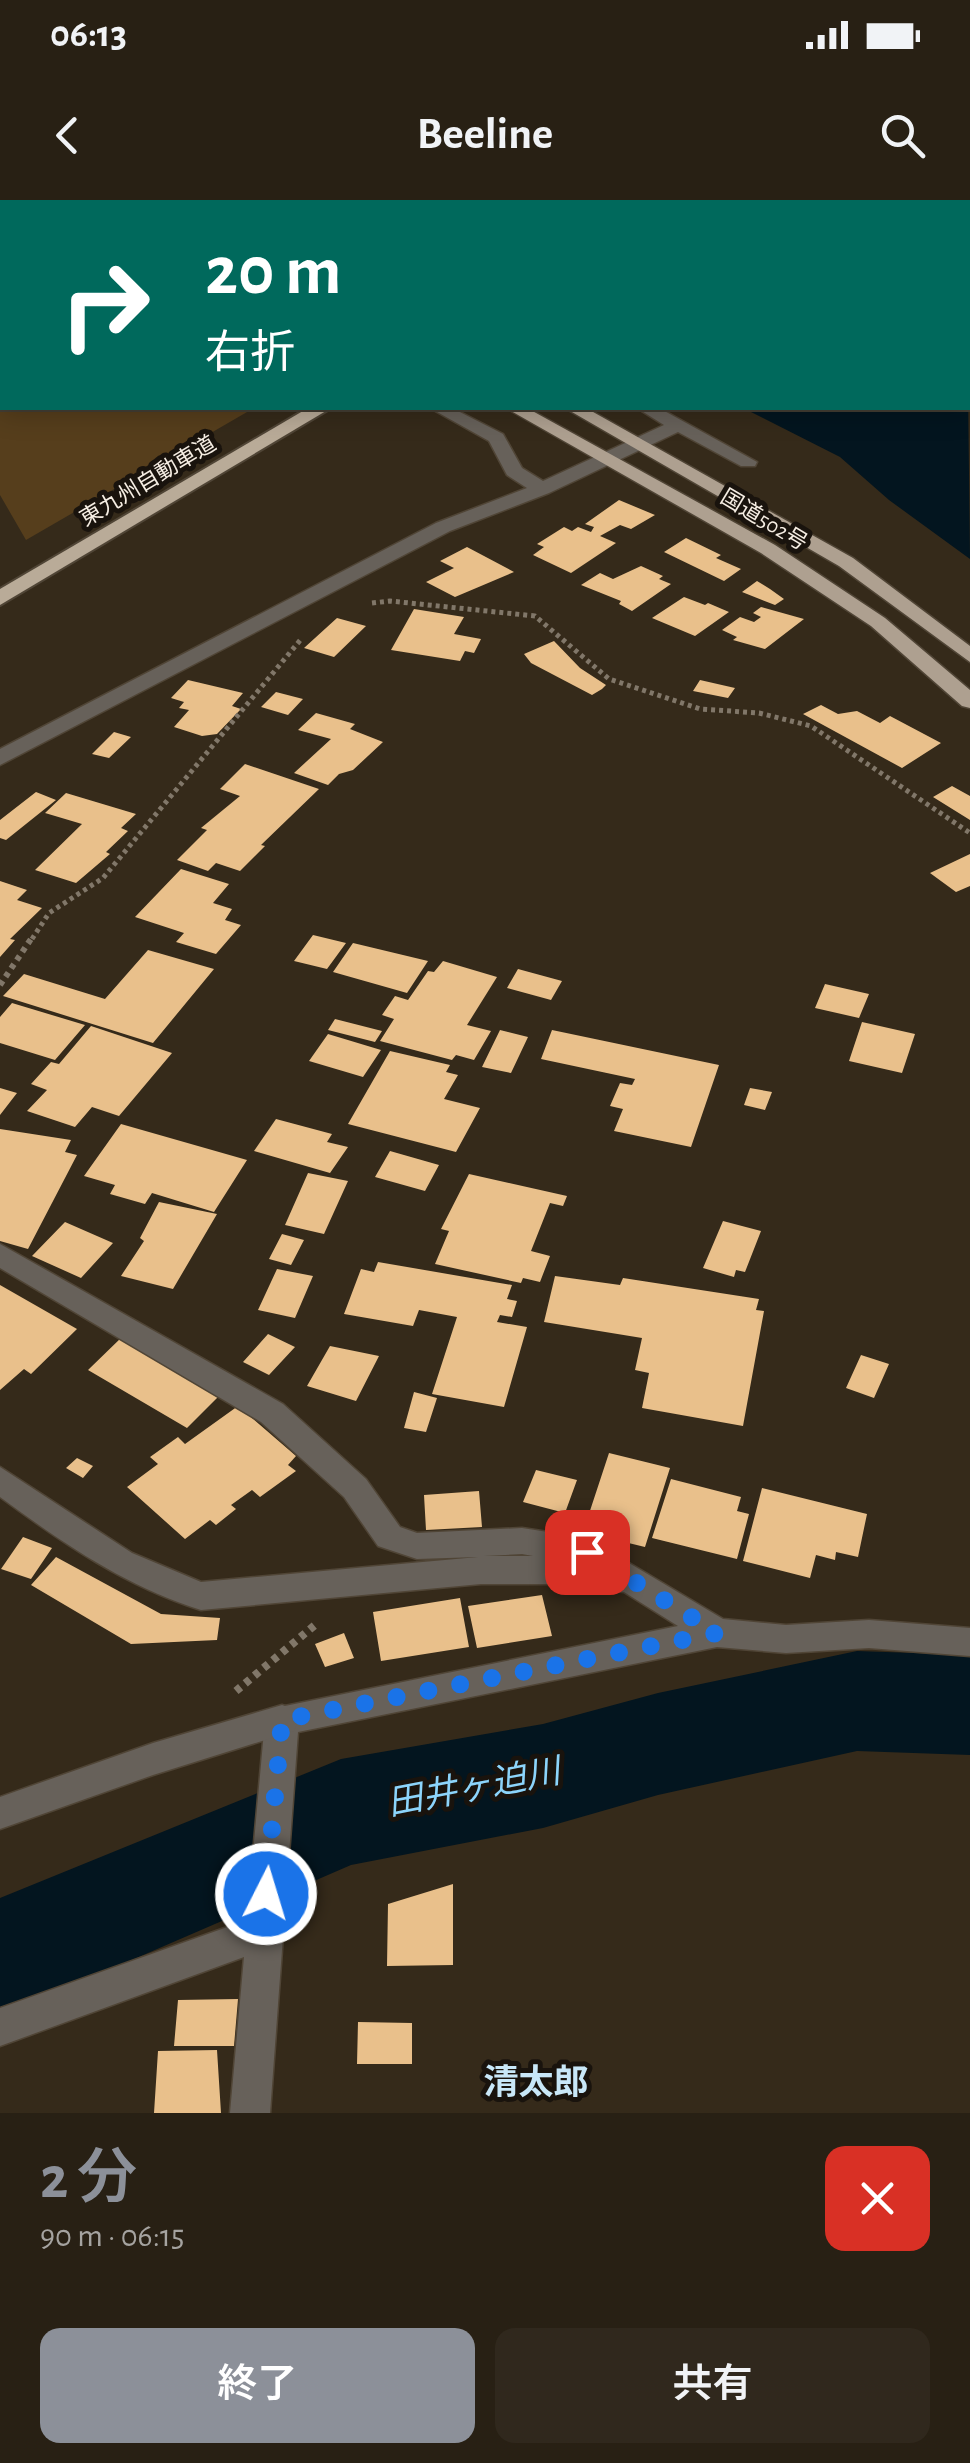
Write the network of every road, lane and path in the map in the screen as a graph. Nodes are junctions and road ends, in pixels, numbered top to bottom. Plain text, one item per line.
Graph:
1 (317, 410) edge
2 (443, 410) edge
3 (519, 410) edge
4 (578, 410) edge
5 (650, 410) edge
6 (678, 424) junction
7 (639, 443) junction
8 (607, 458) junction
9 (748, 462) dead end
10 (542, 489) junction
11 (0, 598) edge
12 (361, 604) dead end
13 (308, 630) dead end
14 (970, 656) edge
15 (970, 701) edge
16 (0, 758) edge
17 (970, 833) edge
18 (0, 986) edge
19 (0, 1255) edge
20 (0, 1480) edge
21 (638, 1581) junction
22 (342, 1584) junction
23 (717, 1633) junction
24 (970, 1642) edge
25 (282, 1720) junction
26 (223, 1738) junction
27 (0, 1813) edge
28 (264, 1913) junction
29 (0, 2027) edge
30 (250, 2113) edge

1 - 11 highway, 東九州自動車道
2 - 10 street
3 - 8 highway, 国道502号
4 - 7 highway, 国道502号
5 - 6 street
6 - 7 street
6 - 9 street
7 - 8 street
7 - 14 highway, 国道502号
8 - 10 street
8 - 15 highway, 国道502号
10 - 16 street
12 - 17 path
13 - 18 path
19 - 21 street
20 - 22 street
21 - 22 street
21 - 23 street
22 - 26 path
23 - 24 street
23 - 25 street
25 - 26 street
25 - 28 street
26 - 27 street
28 - 29 street
28 - 30 street

